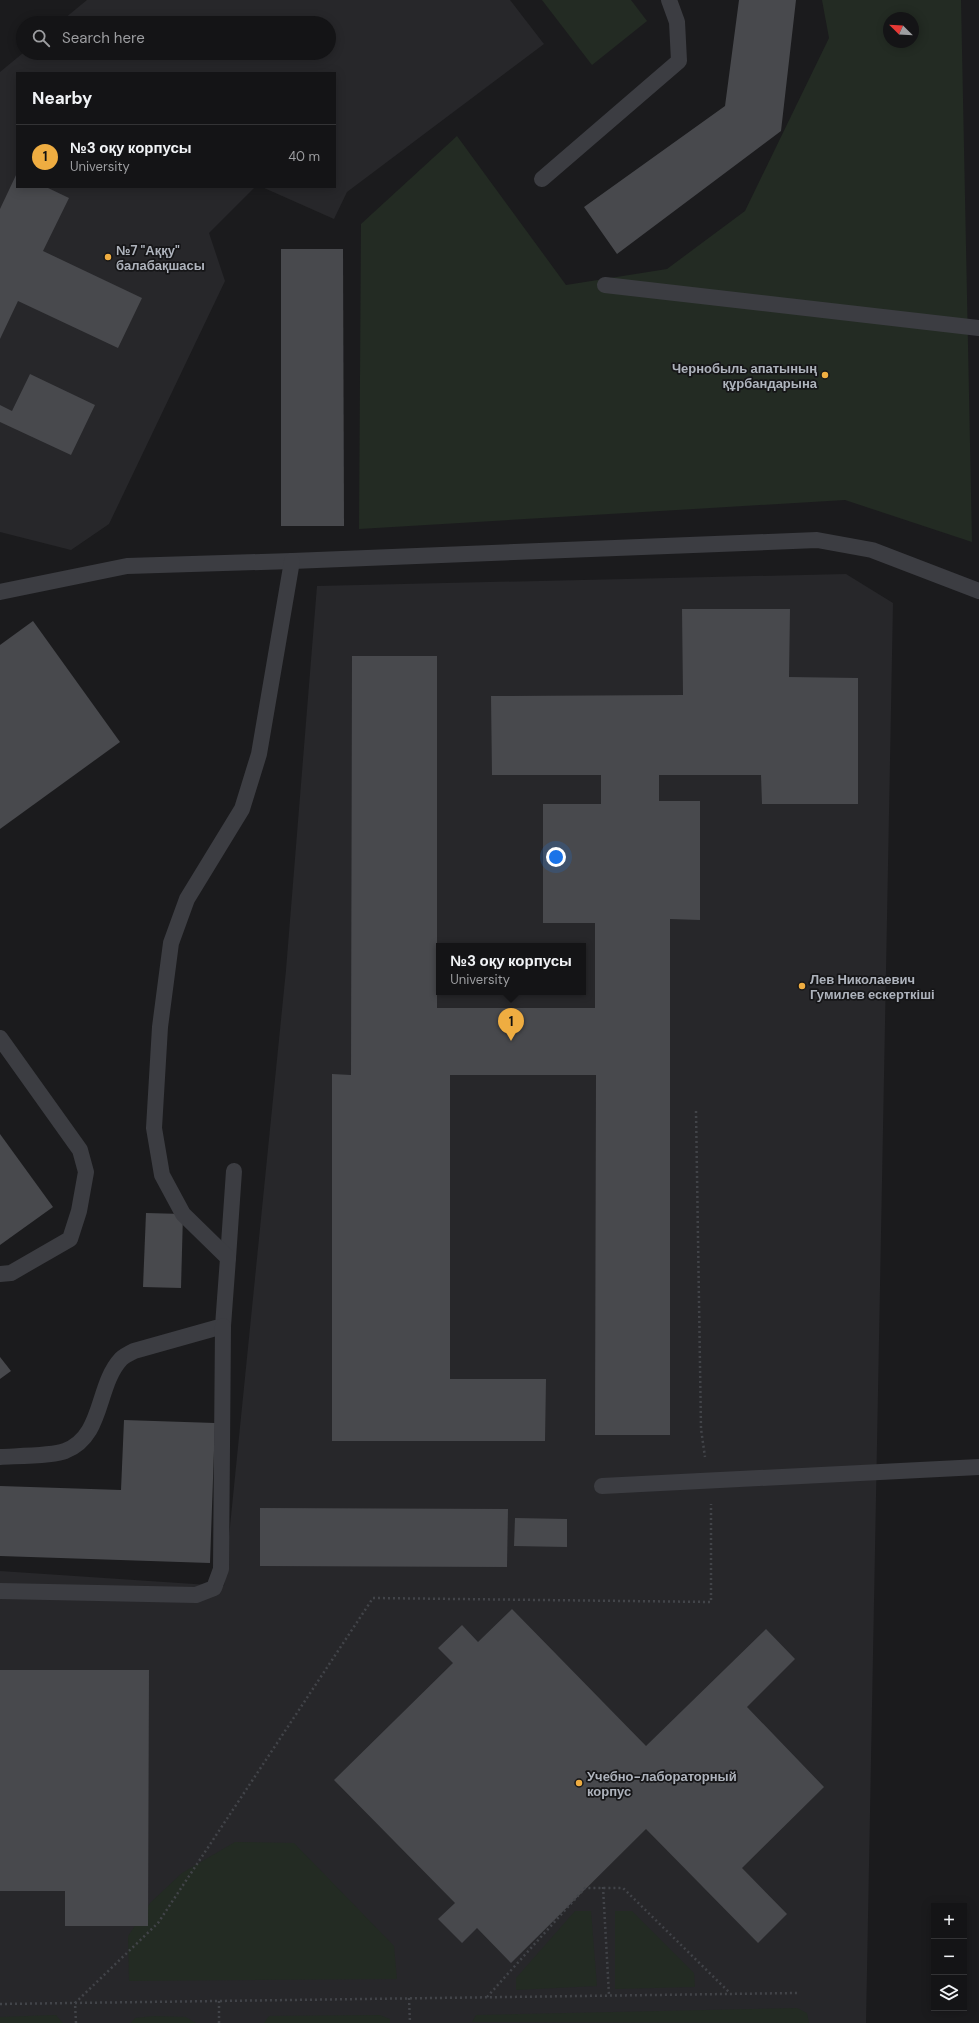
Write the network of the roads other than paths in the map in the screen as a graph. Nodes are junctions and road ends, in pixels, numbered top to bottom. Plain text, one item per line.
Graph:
1 (669, 0) edge
2 (542, 179) dead end
3 (605, 284) dead end
4 (979, 328) edge
5 (292, 561) junction
6 (979, 590) edge
7 (0, 592) edge
8 (0, 1038) edge
9 (234, 1171) dead end
10 (228, 1258) junction
11 (0, 1274) edge
12 (223, 1326) junction
13 (0, 1457) edge
14 (979, 1467) edge
15 (602, 1486) dead end
16 (0, 1591) edge

1 - 2 lane
3 - 4 lane
5 - 6 lane
5 - 7 lane
5 - 10 lane
8 - 11 lane
9 - 10 lane
10 - 12 lane
12 - 13 lane
12 - 16 lane
14 - 15 lane

